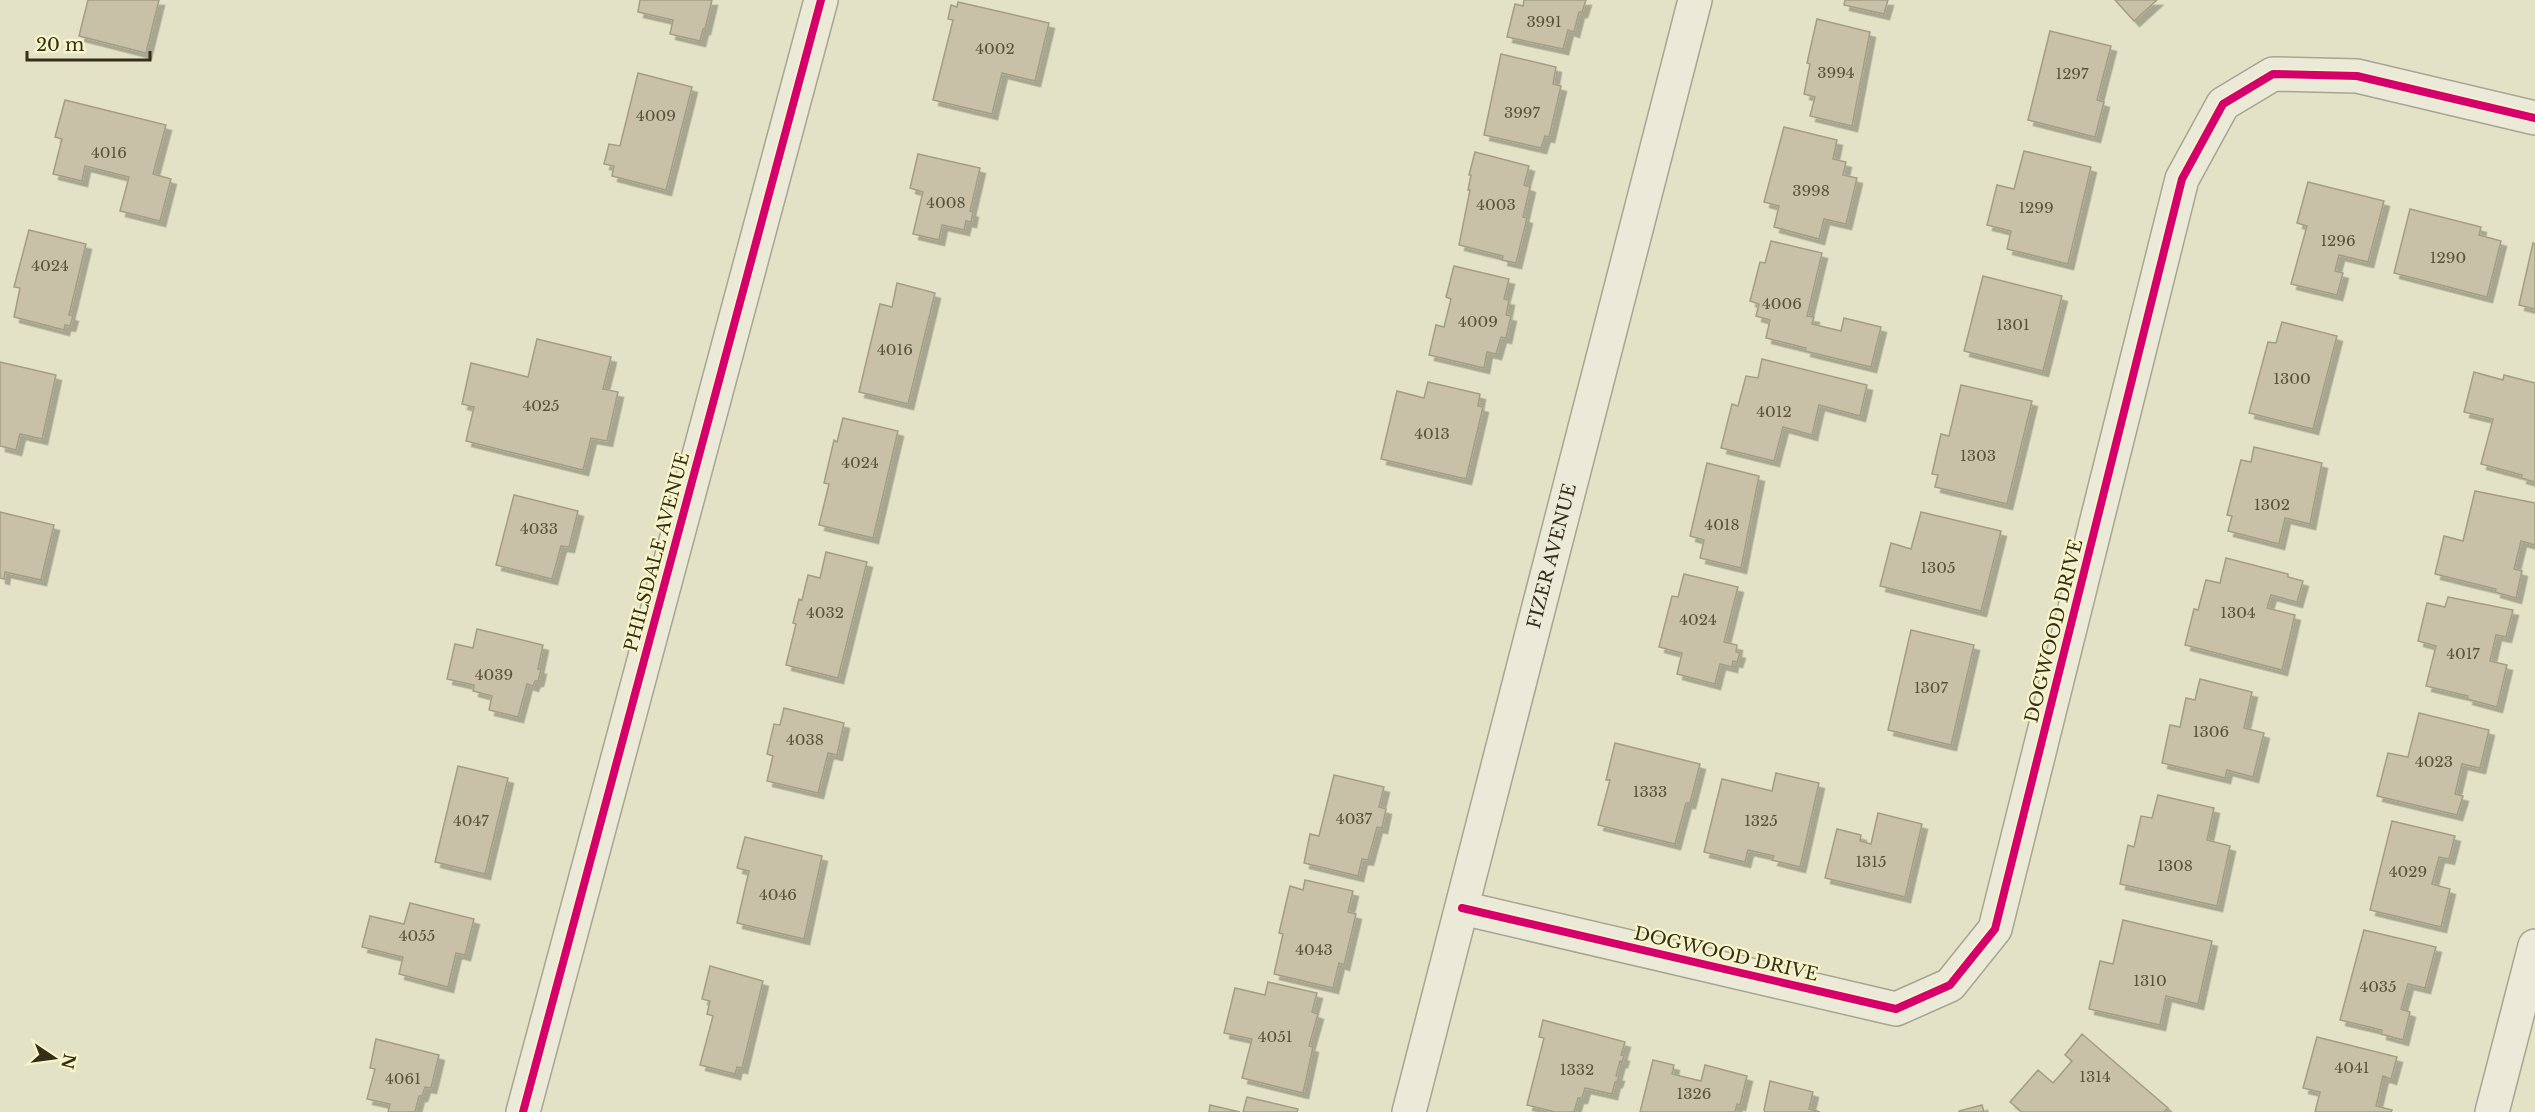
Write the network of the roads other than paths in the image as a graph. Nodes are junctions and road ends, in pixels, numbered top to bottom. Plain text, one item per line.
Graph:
1 (821, 0) edge
2 (1695, 0) edge
3 (2535, 118) edge
4 (1462, 908) junction
5 (2535, 946) edge
6 (523, 1112) edge
7 (1409, 1112) edge
8 (2492, 1112) edge

1 - 6 street, PHILSDALE AVENUE
2 - 4 street, FIZER AVENUE
3 - 4 street, DOGWOOD DRIVE
4 - 7 street, FIZER AVENUE
5 - 8 street

